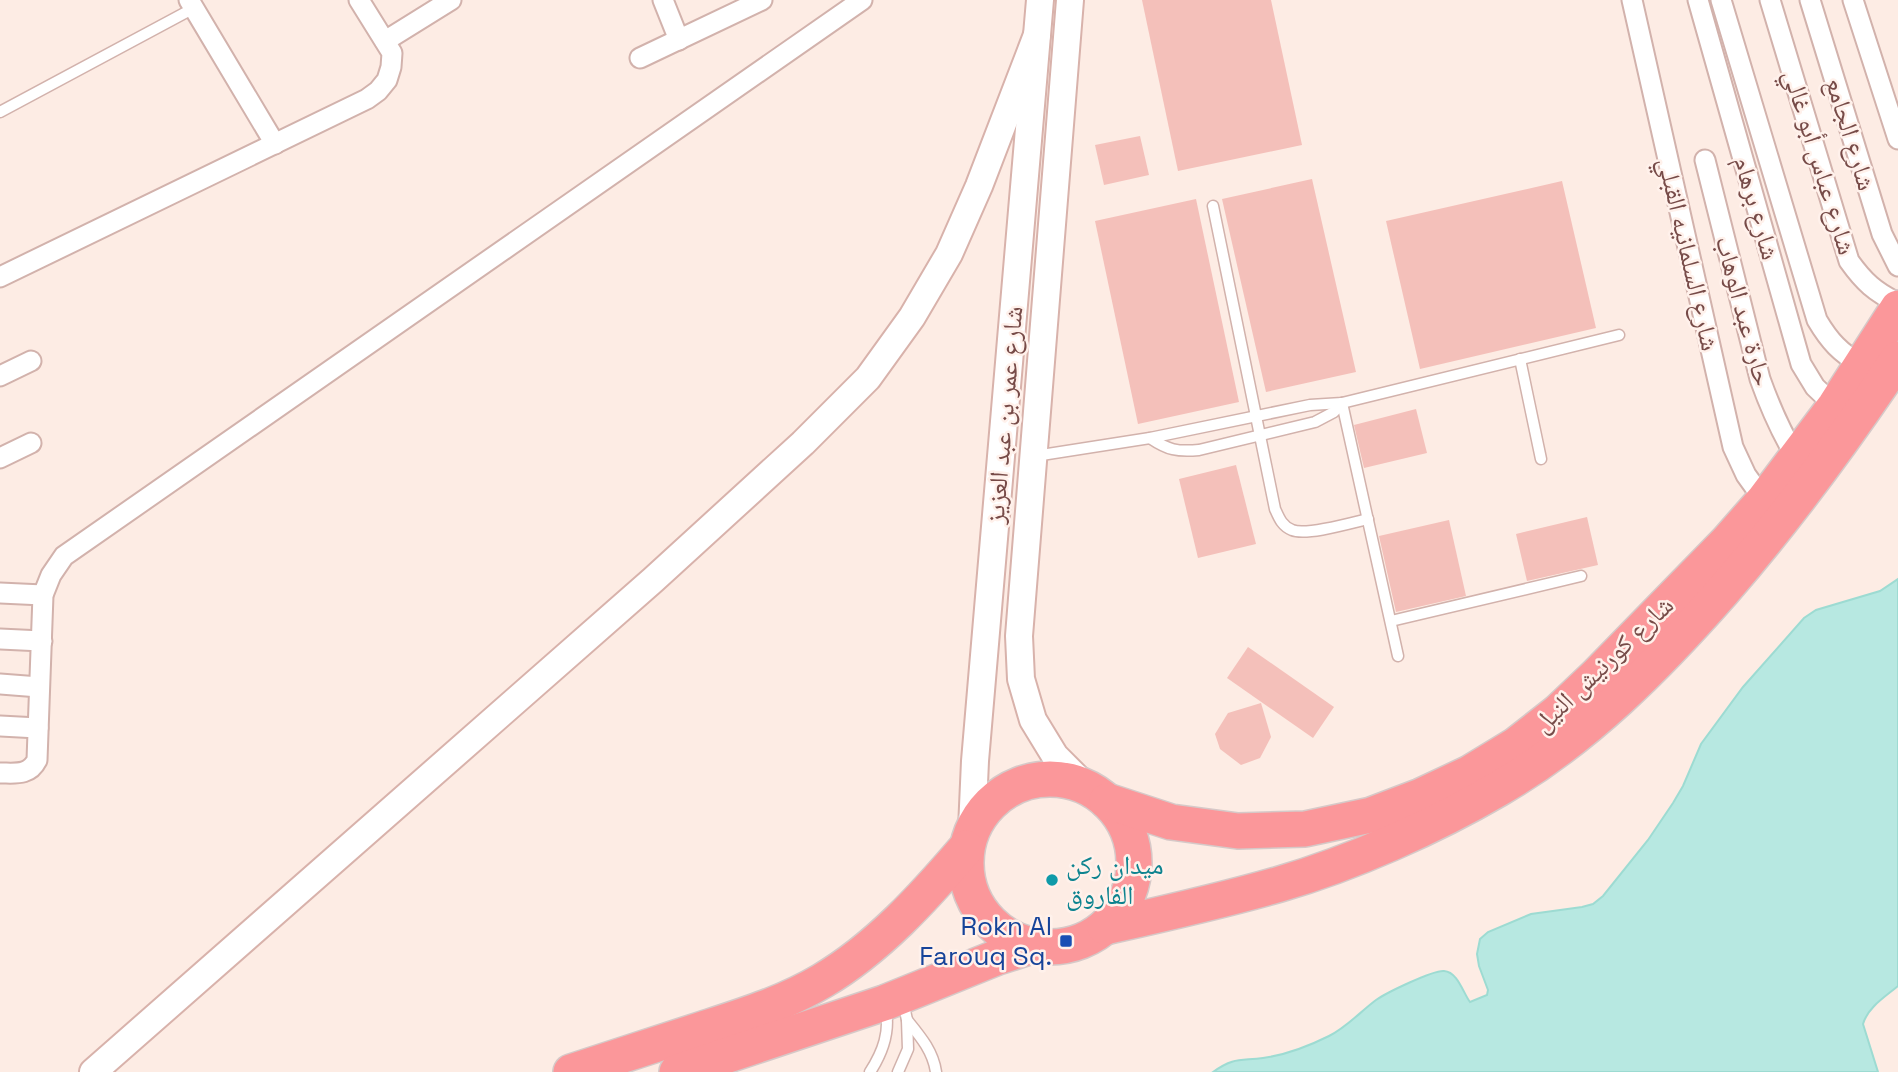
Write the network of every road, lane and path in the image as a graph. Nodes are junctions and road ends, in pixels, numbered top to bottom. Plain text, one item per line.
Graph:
1 (359, 0) edge
2 (452, 0) edge
3 (663, 0) edge
4 (762, 0) edge
5 (862, 0) edge
6 (1040, 0) edge
7 (1070, 0) edge
8 (1632, 0) edge
9 (1698, 0) edge
10 (1721, 0) edge
11 (1770, 0) edge
12 (1810, 0) edge
13 (1853, 0) edge
14 (191, 4) edge
15 (1037, 35) junction
16 (679, 40) junction
17 (385, 41) junction
18 (640, 58) dead end
19 (0, 112) edge
20 (1898, 139) edge
21 (275, 144) junction
22 (1705, 160) dead end
23 (1213, 206) dead end
24 (1898, 266) edge
25 (0, 276) edge
26 (1898, 305) edge
27 (1619, 335) dead end
28 (1520, 359) junction
29 (1898, 359) edge
30 (30, 361) dead end
31 (1861, 365) junction
32 (0, 376) edge
33 (1342, 403) junction
34 (1835, 406) junction
35 (1256, 415) junction
36 (1260, 435) junction
37 (1150, 438) junction
38 (31, 443) dead end
39 (1033, 456) junction
40 (1796, 457) junction
41 (0, 458) edge
42 (1541, 459) dead end
43 (1764, 500) junction
44 (1368, 519) junction
45 (1581, 576) dead end
46 (0, 593) edge
47 (43, 595) junction
48 (1391, 621) junction
49 (0, 639) edge
50 (42, 640) junction
51 (1398, 656) dead end
52 (0, 684) edge
53 (40, 687) junction
54 (0, 726) edge
55 (38, 728) junction
56 (0, 773) edge
57 (1097, 794) junction
58 (969, 839) junction
59 (1105, 927) junction
60 (1032, 946) junction
61 (898, 1006) junction
62 (93, 1072) edge
63 (571, 1072) edge
64 (677, 1072) edge
65 (870, 1072) edge
66 (898, 1072) edge
67 (936, 1072) edge

1 - 17 street
2 - 17 street
3 - 16 street
4 - 16 street
5 - 47 street
6 - 15 main road, شارع عمر بن عبد العزيز
7 - 39 main road, شارع عمر بن عبد العزيز
8 - 43 street, شارع السلمانيه القبلي
9 - 34 street, شارع برهام
10 - 31 street
11 - 26 street, شارع عباس أبو غالي
12 - 24 street, شارع الجامع
13 - 20 street
14 - 19 lane
14 - 21 street
15 - 58 main road, شارع عمر بن عبد العزيز
15 - 62 main road
16 - 18 street
17 - 21 street
21 - 25 street
22 - 40 street, حارة عبد الوهاب
23 - 35 lane
26 - 31 highway, شارع كورنيش النيل
27 - 28 lane
28 - 33 lane
28 - 42 lane
29 - 59 highway, شارع كورنيش النيل
30 - 32 street
31 - 34 highway, شارع كورنيش النيل
33 - 35 lane
33 - 36 lane
33 - 44 lane
34 - 40 highway, شارع كورنيش النيل
35 - 36 lane
35 - 37 lane
36 - 37 lane
36 - 44 lane
37 - 39 lane
38 - 41 street
39 - 57 main road, شارع عمر بن عبد العزيز
40 - 43 highway, شارع كورنيش النيل
43 - 57 highway, شارع كورنيش النيل
44 - 48 lane
45 - 48 lane
46 - 47 street
47 - 50 street
48 - 51 lane
49 - 50 street
50 - 53 street
52 - 53 street
53 - 55 street
54 - 55 street
55 - 56 street
57 - 58 highway
57 - 59 highway
58 - 60 highway
58 - 63 highway
59 - 60 highway
60 - 61 highway
61 - 64 highway
61 - 65 lane
61 - 66 lane
61 - 67 lane

